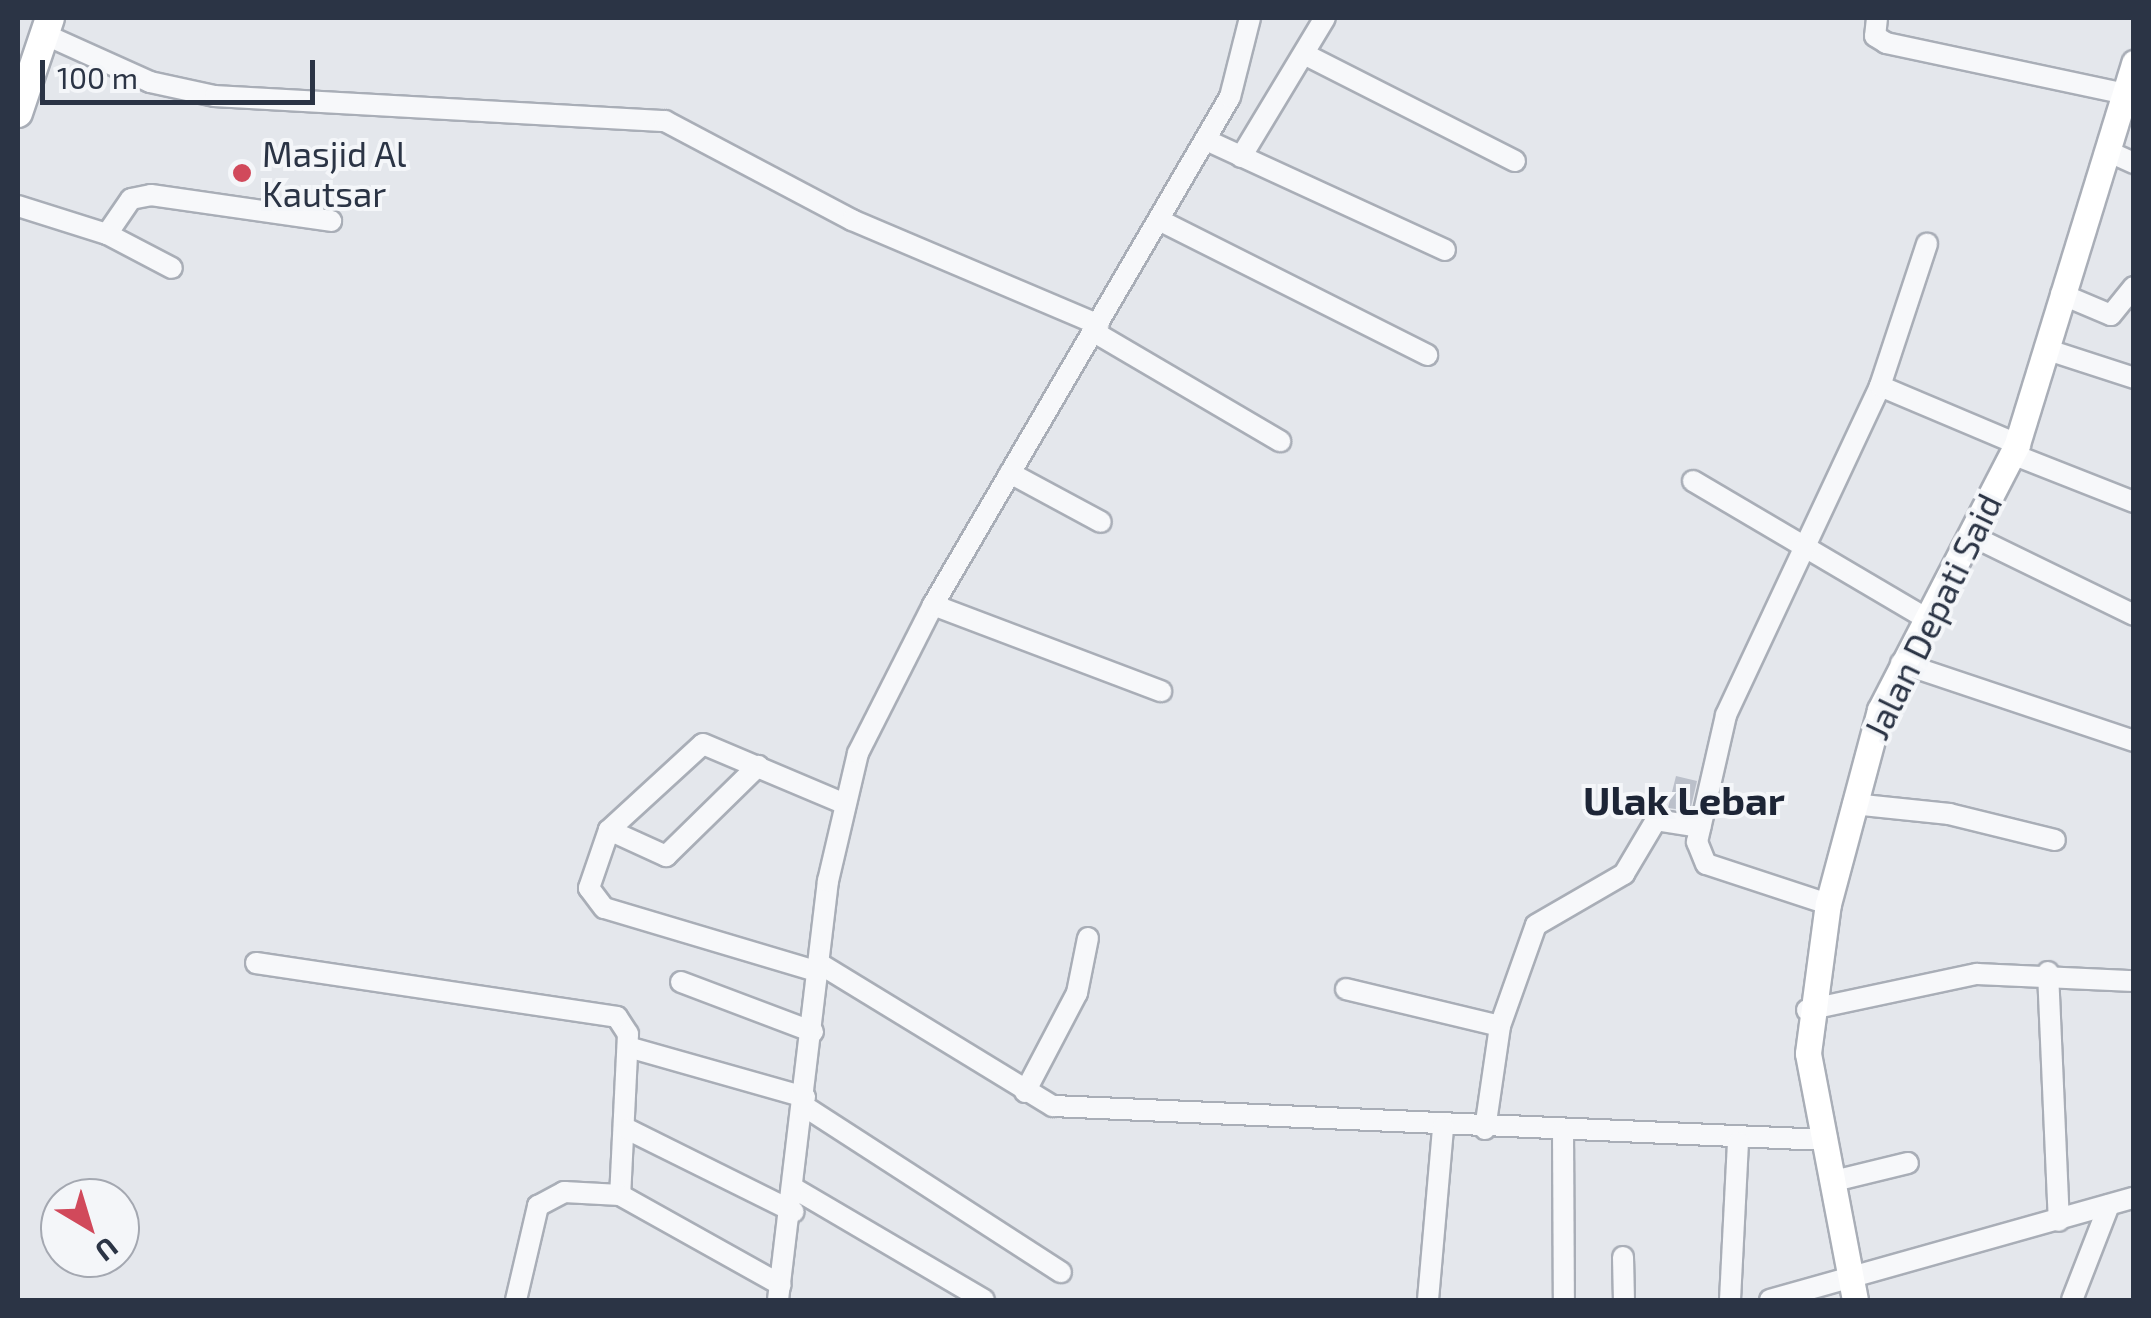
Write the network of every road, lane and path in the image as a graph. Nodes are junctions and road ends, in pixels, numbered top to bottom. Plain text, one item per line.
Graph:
1 (1250, 18) edge
2 (1325, 18) edge
3 (1877, 18) edge
4 (48, 26) edge
5 (1308, 56) junction
6 (2134, 62) edge
7 (2125, 94) junction
8 (18, 113) edge
9 (1206, 140) junction
10 (2107, 151) junction
11 (1242, 156) junction
12 (1515, 161) dead end
13 (2134, 163) edge
14 (18, 206) edge
15 (1162, 221) junction
16 (332, 222) dead end
17 (107, 234) junction
18 (1927, 244) dead end
19 (1445, 250) dead end
20 (172, 268) dead end
21 (2134, 288) edge
22 (2061, 294) junction
23 (1097, 329) junction
24 (2045, 349) junction
25 (1427, 355) dead end
26 (2134, 378) edge
27 (1880, 386) junction
28 (1280, 441) dead end
29 (2015, 449) junction
30 (1010, 473) junction
31 (1693, 481) dead end
32 (2134, 502) edge
33 (1101, 522) dead end
34 (1970, 535) junction
35 (1801, 548) junction
36 (933, 604) junction
37 (2134, 615) edge
38 (1926, 618) junction
39 (1901, 663) junction
40 (1161, 691) dead end
41 (2134, 741) edge
42 (758, 766) junction
43 (843, 804) junction
44 (1853, 804) junction
45 (1700, 827) junction
46 (609, 830) junction
47 (2054, 840) dead end
48 (1828, 904) junction
49 (1088, 938) dead end
50 (256, 963) dead end
51 (820, 968) junction
52 (2048, 972) junction
53 (2134, 980) edge
54 (680, 982) dead end
55 (1346, 989) dead end
56 (1808, 1010) junction
57 (1500, 1026) junction
58 (812, 1032) junction
59 (628, 1047) junction
60 (1025, 1092) junction
61 (804, 1102) junction
62 (1443, 1127) junction
63 (627, 1128) junction
64 (1485, 1128) junction
65 (1563, 1130) junction
66 (1826, 1140) junction
67 (1738, 1142) junction
68 (1908, 1163) dead end
69 (1834, 1182) junction
70 (795, 1189) junction
71 (620, 1194) junction
72 (2134, 1198) edge
73 (2109, 1205) junction
74 (794, 1212) junction
75 (2058, 1221) junction
76 (1623, 1257) dead end
77 (1061, 1272) dead end
78 (1854, 1290) edge
79 (780, 1293) edge
80 (516, 1300) edge
81 (984, 1300) edge
82 (1428, 1300) edge
83 (1564, 1300) edge
84 (1624, 1300) edge
85 (1730, 1300) edge
86 (1770, 1300) edge
87 (2072, 1300) edge

1 - 9 street
2 - 5 street
3 - 7 street
4 - 8 highway
4 - 23 street
5 - 11 street
5 - 12 street
6 - 7 main road, Jalan Depati Said
7 - 10 main road, Jalan Depati Said
9 - 11 street
9 - 15 street
10 - 13 street
10 - 22 main road, Jalan Depati Said
11 - 19 street
14 - 17 street
15 - 23 street
15 - 25 street
16 - 17 street
17 - 20 street
18 - 27 street
21 - 22 street
22 - 24 main road, Jalan Depati Said
23 - 28 street
23 - 30 street
24 - 26 street
24 - 29 main road, Jalan Depati Said
27 - 29 street
27 - 35 street
29 - 32 street
29 - 34 main road, Jalan Depati Said
30 - 33 street
30 - 36 street
31 - 35 street
34 - 37 street
34 - 38 main road, Jalan Depati Said
35 - 38 street
35 - 45 street
36 - 40 street
36 - 43 street
38 - 39 main road, Jalan Depati Said
39 - 41 street
39 - 44 main road, Jalan Depati Said
42 - 43 street
42 - 46 street
42 - 46 street
43 - 51 street
44 - 47 street
44 - 48 main road, Jalan Depati Said
45 - 48 street
45 - 57 street
46 - 51 street
48 - 56 main road, Jalan Depati Said
49 - 60 street
50 - 59 street
51 - 58 street
51 - 60 street
52 - 53 street
52 - 56 street
52 - 75 street
54 - 58 street
55 - 57 street
56 - 66 main road, Jalan Depati Said
57 - 64 street
58 - 61 street
59 - 61 street
59 - 63 street
60 - 62 street
61 - 70 street
61 - 77 street
62 - 64 street
62 - 82 street
63 - 71 street
63 - 74 street
64 - 65 street
65 - 67 street
65 - 83 street
66 - 67 street
66 - 69 main road, Jalan Depati Said
67 - 85 street
68 - 69 street
69 - 78 main road, Jalan Depati Said
70 - 74 street
70 - 81 street
71 - 79 street
71 - 80 street
72 - 73 street
73 - 75 street
73 - 87 street
74 - 79 street
75 - 78 street
76 - 84 street
78 - 86 street

